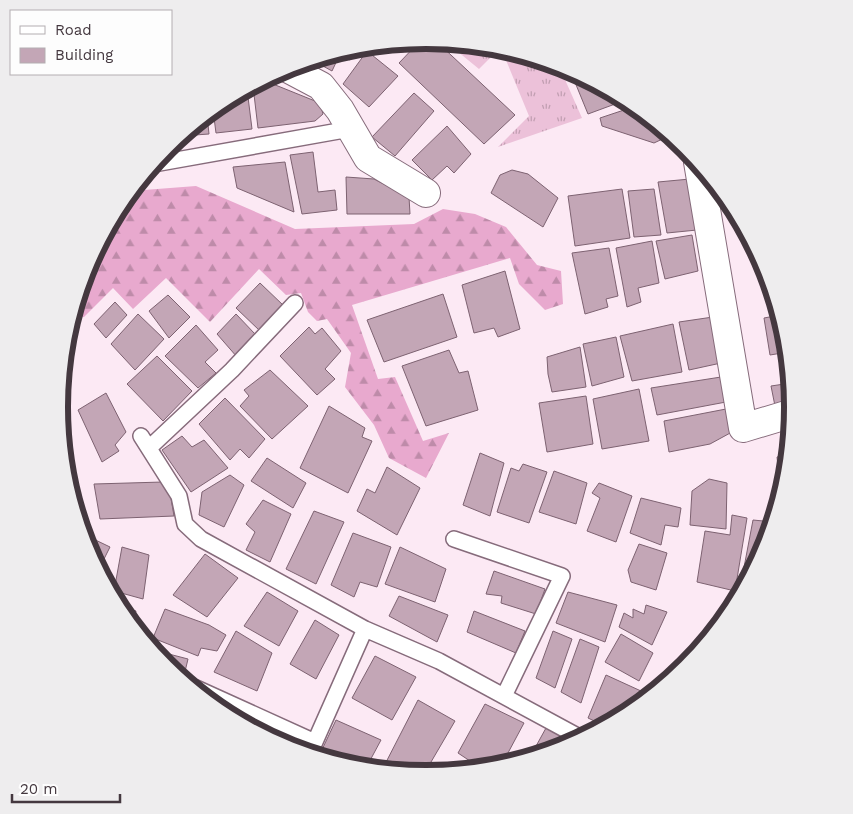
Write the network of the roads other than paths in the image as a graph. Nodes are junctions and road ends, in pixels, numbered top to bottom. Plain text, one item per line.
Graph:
1 (297, 73) edge
2 (350, 129) junction
3 (166, 162) edge
4 (700, 176) edge
5 (426, 194) dead end
6 (295, 303) dead end
7 (785, 416) edge
8 (454, 539) dead end
9 (365, 629) junction
10 (504, 696) junction
11 (222, 701) edge
12 (573, 734) edge
13 (304, 744) edge
14 (314, 747) edge

1 - 2 street
2 - 3 lane
2 - 5 street
4 - 7 street
6 - 9 lane
8 - 10 lane
9 - 10 lane
9 - 14 lane
10 - 12 lane
11 - 13 lane

